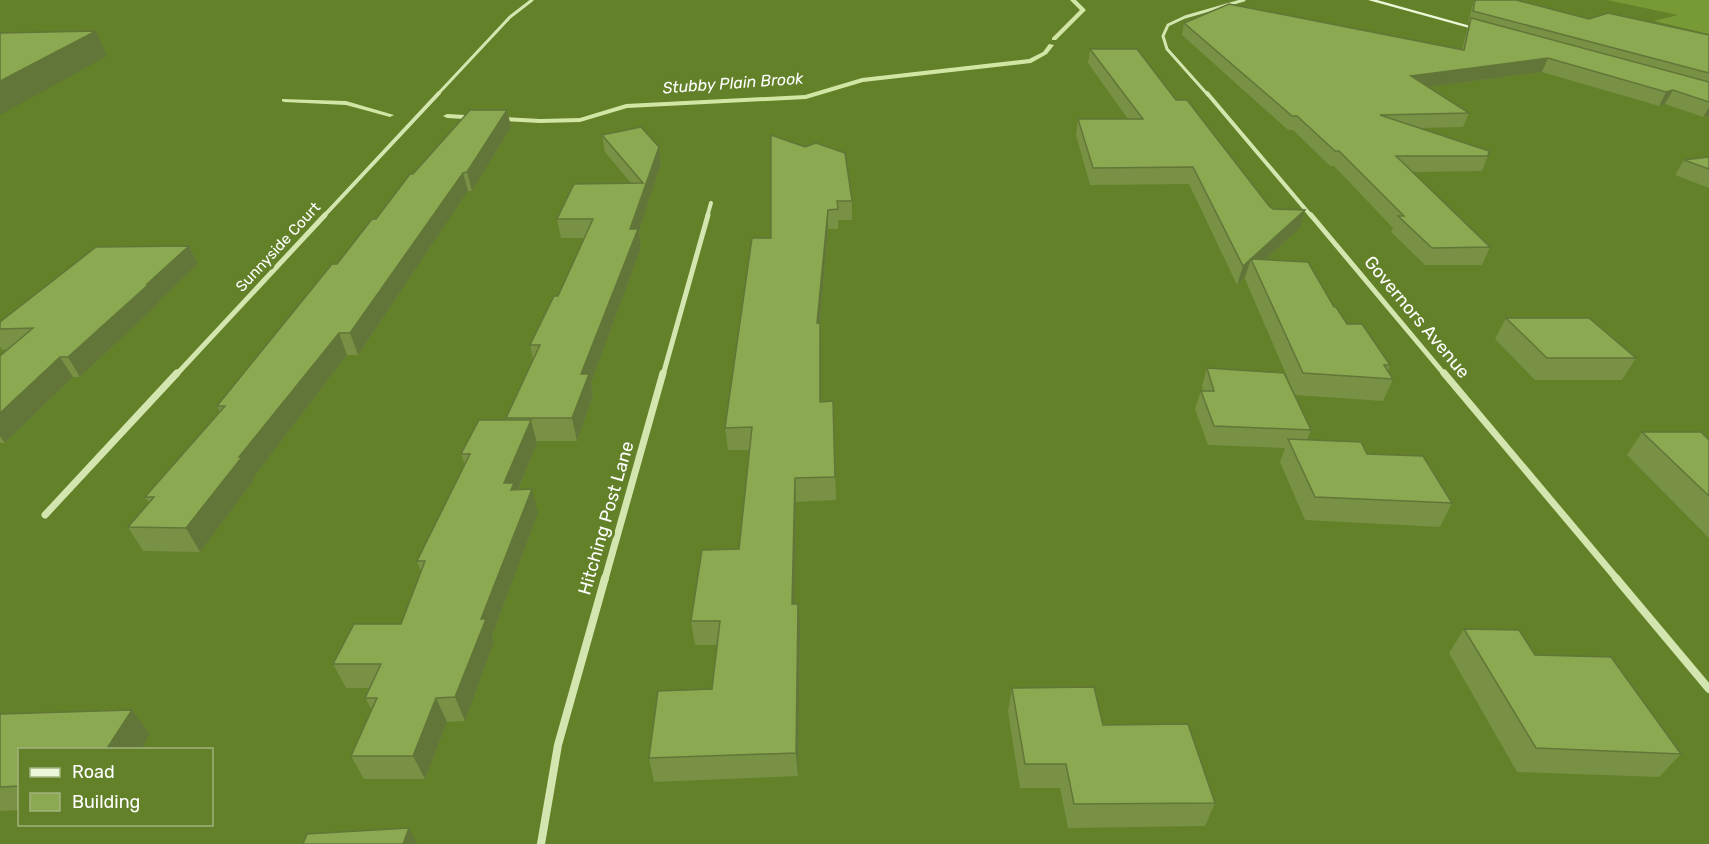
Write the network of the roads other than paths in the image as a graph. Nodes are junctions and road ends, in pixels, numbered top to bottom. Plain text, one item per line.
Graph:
1 (531, 0) edge
2 (1244, 0) edge
3 (1371, 0) edge
4 (1490, 32) edge
5 (711, 203) dead end
6 (45, 515) dead end
7 (1709, 689) edge
8 (541, 844) edge

1 - 6 street, Sunnyside Court
2 - 7 street, Governors Avenue
3 - 4 main road
5 - 8 street, Hitching Post Lane

